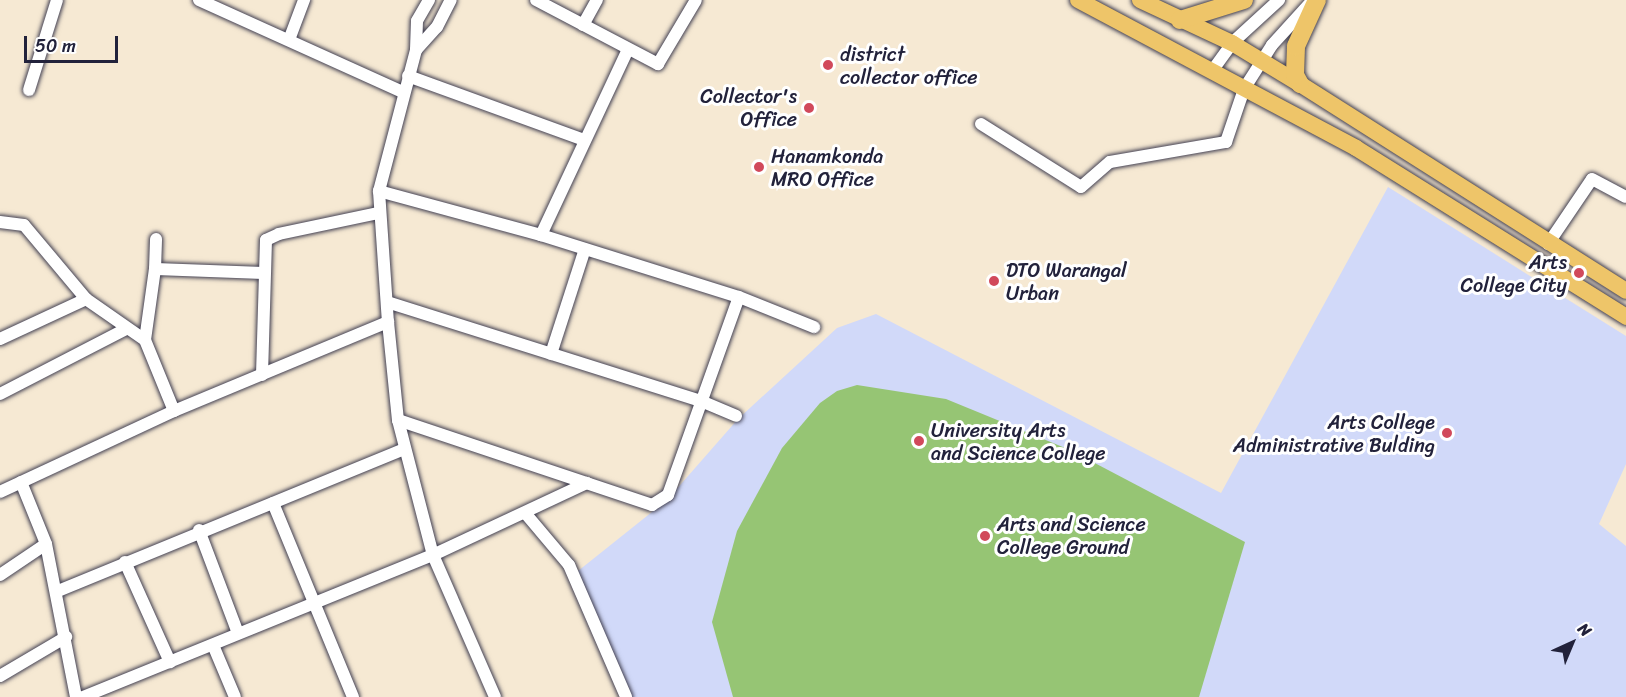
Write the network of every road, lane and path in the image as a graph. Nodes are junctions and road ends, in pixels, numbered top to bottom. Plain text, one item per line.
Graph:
1 (57, 0) edge
2 (199, 0) edge
3 (304, 0) edge
4 (429, 0) edge
5 (451, 0) edge
6 (597, 0) edge
7 (696, 0) edge
8 (1078, 0) edge
9 (1140, 0) edge
10 (1244, 0) edge
11 (1279, 0) edge
12 (1315, 0) edge
13 (539, 1) edge
14 (1180, 20) junction
15 (583, 25) junction
16 (289, 40) junction
17 (1232, 43) junction
18 (628, 49) junction
19 (416, 50) junction
20 (1261, 61) junction
21 (1212, 71) junction
22 (408, 76) junction
23 (1300, 84) junction
24 (1244, 89) junction
25 (29, 90) dead end
26 (403, 92) junction
27 (981, 123) dead end
28 (584, 140) junction
29 (379, 191) junction
30 (1626, 197) edge
31 (379, 213) junction
32 (0, 222) edge
33 (541, 234) junction
34 (156, 239) dead end
35 (1548, 244) junction
36 (585, 249) junction
37 (155, 269) junction
38 (264, 273) junction
39 (1626, 291) edge
40 (739, 297) junction
41 (86, 299) junction
42 (387, 302) junction
43 (1626, 317) edge
44 (388, 322) junction
45 (814, 327) dead end
46 (126, 329) junction
47 (0, 339) edge
48 (145, 340) junction
49 (551, 354) junction
50 (262, 375) junction
51 (0, 394) edge
52 (701, 401) junction
53 (174, 411) junction
54 (736, 416) dead end
55 (398, 420) junction
56 (405, 448) junction
57 (21, 482) junction
58 (587, 483) junction
59 (0, 492) edge
60 (273, 503) junction
61 (526, 514) junction
62 (200, 530) junction
63 (46, 544) junction
64 (433, 555) junction
65 (125, 562) junction
66 (0, 575) edge
67 (58, 591) junction
68 (313, 603) junction
69 (238, 633) junction
70 (66, 637) junction
71 (213, 645) junction
72 (170, 662) junction
73 (0, 676) edge
74 (76, 697) edge
75 (83, 697) edge
76 (235, 697) edge
77 (353, 697) edge
78 (495, 697) edge
79 (626, 697) edge

1 - 25 street
2 - 16 street
3 - 16 street
4 - 19 street
5 - 19 street
6 - 15 street
7 - 18 street
8 - 21 main road
9 - 14 main road
10 - 14 highway
11 - 17 street
12 - 20 street
12 - 23 highway
13 - 15 street
14 - 17 main road
15 - 18 street
16 - 26 street
17 - 20 main road
17 - 21 street
18 - 28 street
19 - 22 street
20 - 23 main road
20 - 24 street
21 - 24 main road
22 - 26 street
22 - 28 street
23 - 35 main road
24 - 27 street
24 - 43 main road
26 - 29 street
28 - 33 street
29 - 31 street
29 - 33 street
30 - 35 street
31 - 38 street
31 - 42 street
32 - 41 street
33 - 36 street
34 - 37 street
35 - 39 main road
36 - 40 street
36 - 49 street
37 - 38 street
37 - 48 street
38 - 50 street
40 - 45 street
40 - 52 street
41 - 46 street
41 - 47 street
42 - 44 street
42 - 49 street
44 - 50 street
44 - 55 street
46 - 48 street
46 - 51 street
48 - 53 street
49 - 52 street
50 - 53 street
52 - 54 street
52 - 58 street
53 - 57 street
55 - 56 street
55 - 58 street
56 - 60 street
56 - 64 street
57 - 59 street
57 - 63 street
58 - 61 street
60 - 62 street
60 - 68 street
61 - 64 street
61 - 79 street
62 - 65 street
62 - 69 street
63 - 66 street
63 - 67 street
64 - 68 street
64 - 78 street
65 - 67 street
65 - 72 street
67 - 70 street
68 - 69 street
68 - 77 street
69 - 71 street
70 - 73 street
70 - 74 street
71 - 72 street
71 - 76 street
72 - 75 street

